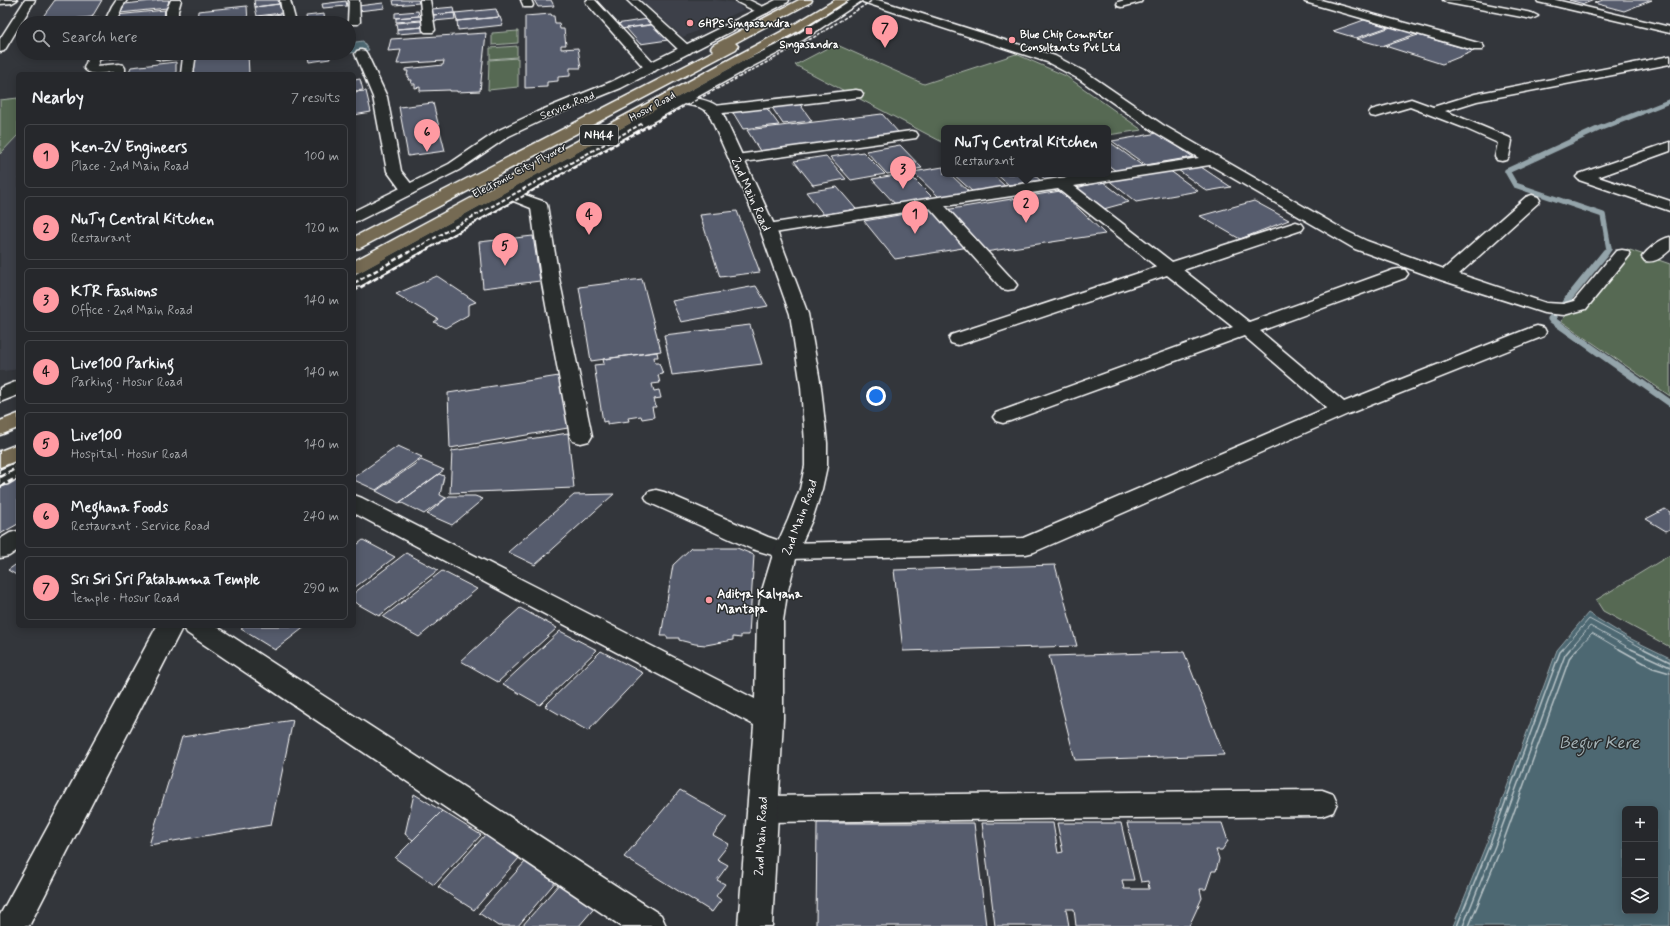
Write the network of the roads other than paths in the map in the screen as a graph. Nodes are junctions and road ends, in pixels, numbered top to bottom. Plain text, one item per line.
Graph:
1 (12, 0) edge
2 (30, 0) edge
3 (122, 0) edge
4 (285, 0) edge
5 (354, 0) edge
6 (425, 0) edge
7 (632, 0) edge
8 (741, 0) edge
9 (783, 0) edge
10 (807, 0) edge
11 (816, 0) edge
12 (830, 0) edge
13 (843, 0) edge
14 (858, 0) edge
15 (867, 0) edge
16 (1137, 0) edge
17 (1309, 0) edge
18 (1448, 0) edge
19 (1542, 0) edge
20 (0, 1) edge
21 (591, 2) dead end
22 (1122, 4) dead end
23 (761, 6) edge
24 (20, 16) edge
25 (113, 16) edge
26 (288, 16) edge
27 (354, 16) edge
28 (1532, 16) dead end
29 (16, 22) edge
30 (428, 30) dead end
31 (1670, 30) edge
32 (1478, 47) dead end
33 (0, 48) edge
34 (686, 50) junction
35 (361, 54) dead end
36 (93, 60) edge
37 (189, 60) edge
38 (1670, 60) edge
39 (651, 68) junction
40 (119, 72) edge
41 (187, 72) edge
42 (856, 94) dead end
43 (682, 100) junction
44 (714, 110) junction
45 (1432, 111) junction
46 (1376, 113) dead end
47 (911, 135) dead end
48 (1668, 148) edge
49 (1502, 157) dead end
50 (736, 159) junction
51 (1212, 160) junction
52 (1111, 175) edge
53 (1100, 177) edge
54 (1060, 183) junction
55 (408, 190) junction
56 (511, 195) junction
57 (1532, 200) dead end
58 (934, 203) junction
59 (1670, 206) edge
60 (356, 216) edge
61 (1296, 228) dead end
62 (768, 229) junction
63 (356, 236) edge
64 (1670, 242) edge
65 (356, 243) edge
66 (1622, 255) dead end
67 (1651, 257) dead end
68 (356, 258) edge
69 (356, 267) edge
70 (1172, 269) junction
71 (1399, 274) dead end
72 (1447, 276) junction
73 (356, 281) edge
74 (1008, 285) dead end
75 (1247, 329) junction
76 (1537, 332) dead end
77 (958, 339) dead end
78 (16, 388) edge
79 (0, 396) edge
80 (1341, 410) junction
81 (16, 413) edge
82 (1003, 417) dead end
83 (0, 421) edge
84 (16, 421) edge
85 (0, 429) edge
86 (581, 436) dead end
87 (16, 440) edge
88 (0, 448) edge
89 (16, 452) edge
90 (0, 460) edge
91 (16, 470) edge
92 (0, 479) edge
93 (656, 497) dead end
94 (356, 504) edge
95 (16, 540) edge
96 (0, 550) edge
97 (786, 551) junction
98 (169, 628) edge
99 (199, 628) edge
100 (769, 719) junction
101 (1322, 803) dead end
102 (762, 809) junction
103 (12, 926) edge
104 (649, 926) edge
105 (755, 926) edge

1 - 20 street
2 - 24 street
3 - 25 street
4 - 26 street
5 - 27 street
6 - 30 street
7 - 34 street
8 - 23 street
9 - 23 street, Service Road
10 - 63 highway, Hosur Road / NH44
11 - 65 highway, Electronic City Flyover
12 - 68 highway, Electronic City Flyover
13 - 69 highway, Hosur Road / NH44
14 - 43 street
15 - 51 street
16 - 22 street
17 - 32 street
18 - 28 street
19 - 31 street
21 - 39 street
23 - 34 street, Service Road
29 - 33 street
34 - 39 street, Service Road
35 - 55 street
36 - 40 street
37 - 41 street
38 - 45 street
39 - 55 street, Service Road
42 - 44 street
43 - 44 street
43 - 56 street
44 - 50 street, 2nd Main Road
45 - 46 street
45 - 49 street
47 - 50 street
48 - 59 street
50 - 62 street, 2nd Main Road
51 - 52 street
51 - 72 street
53 - 54 street
54 - 58 street
54 - 70 street
55 - 60 street, Service Road
56 - 73 street
56 - 86 street
57 - 72 street
58 - 62 street
58 - 74 street
61 - 70 street
62 - 97 street, 2nd Main Road
64 - 67 street
66 - 72 street
70 - 75 street
70 - 77 street
71 - 75 street
75 - 80 street
75 - 82 street
76 - 80 street
78 - 79 street
80 - 97 street
81 - 83 highway
84 - 85 highway
87 - 88 highway
89 - 90 highway
91 - 92 street
93 - 97 street
94 - 100 street
95 - 96 street
97 - 100 street, 2nd Main Road
98 - 103 street
99 - 104 street
100 - 102 street, 2nd Main Road
101 - 102 street
102 - 105 street, 2nd Main Road

